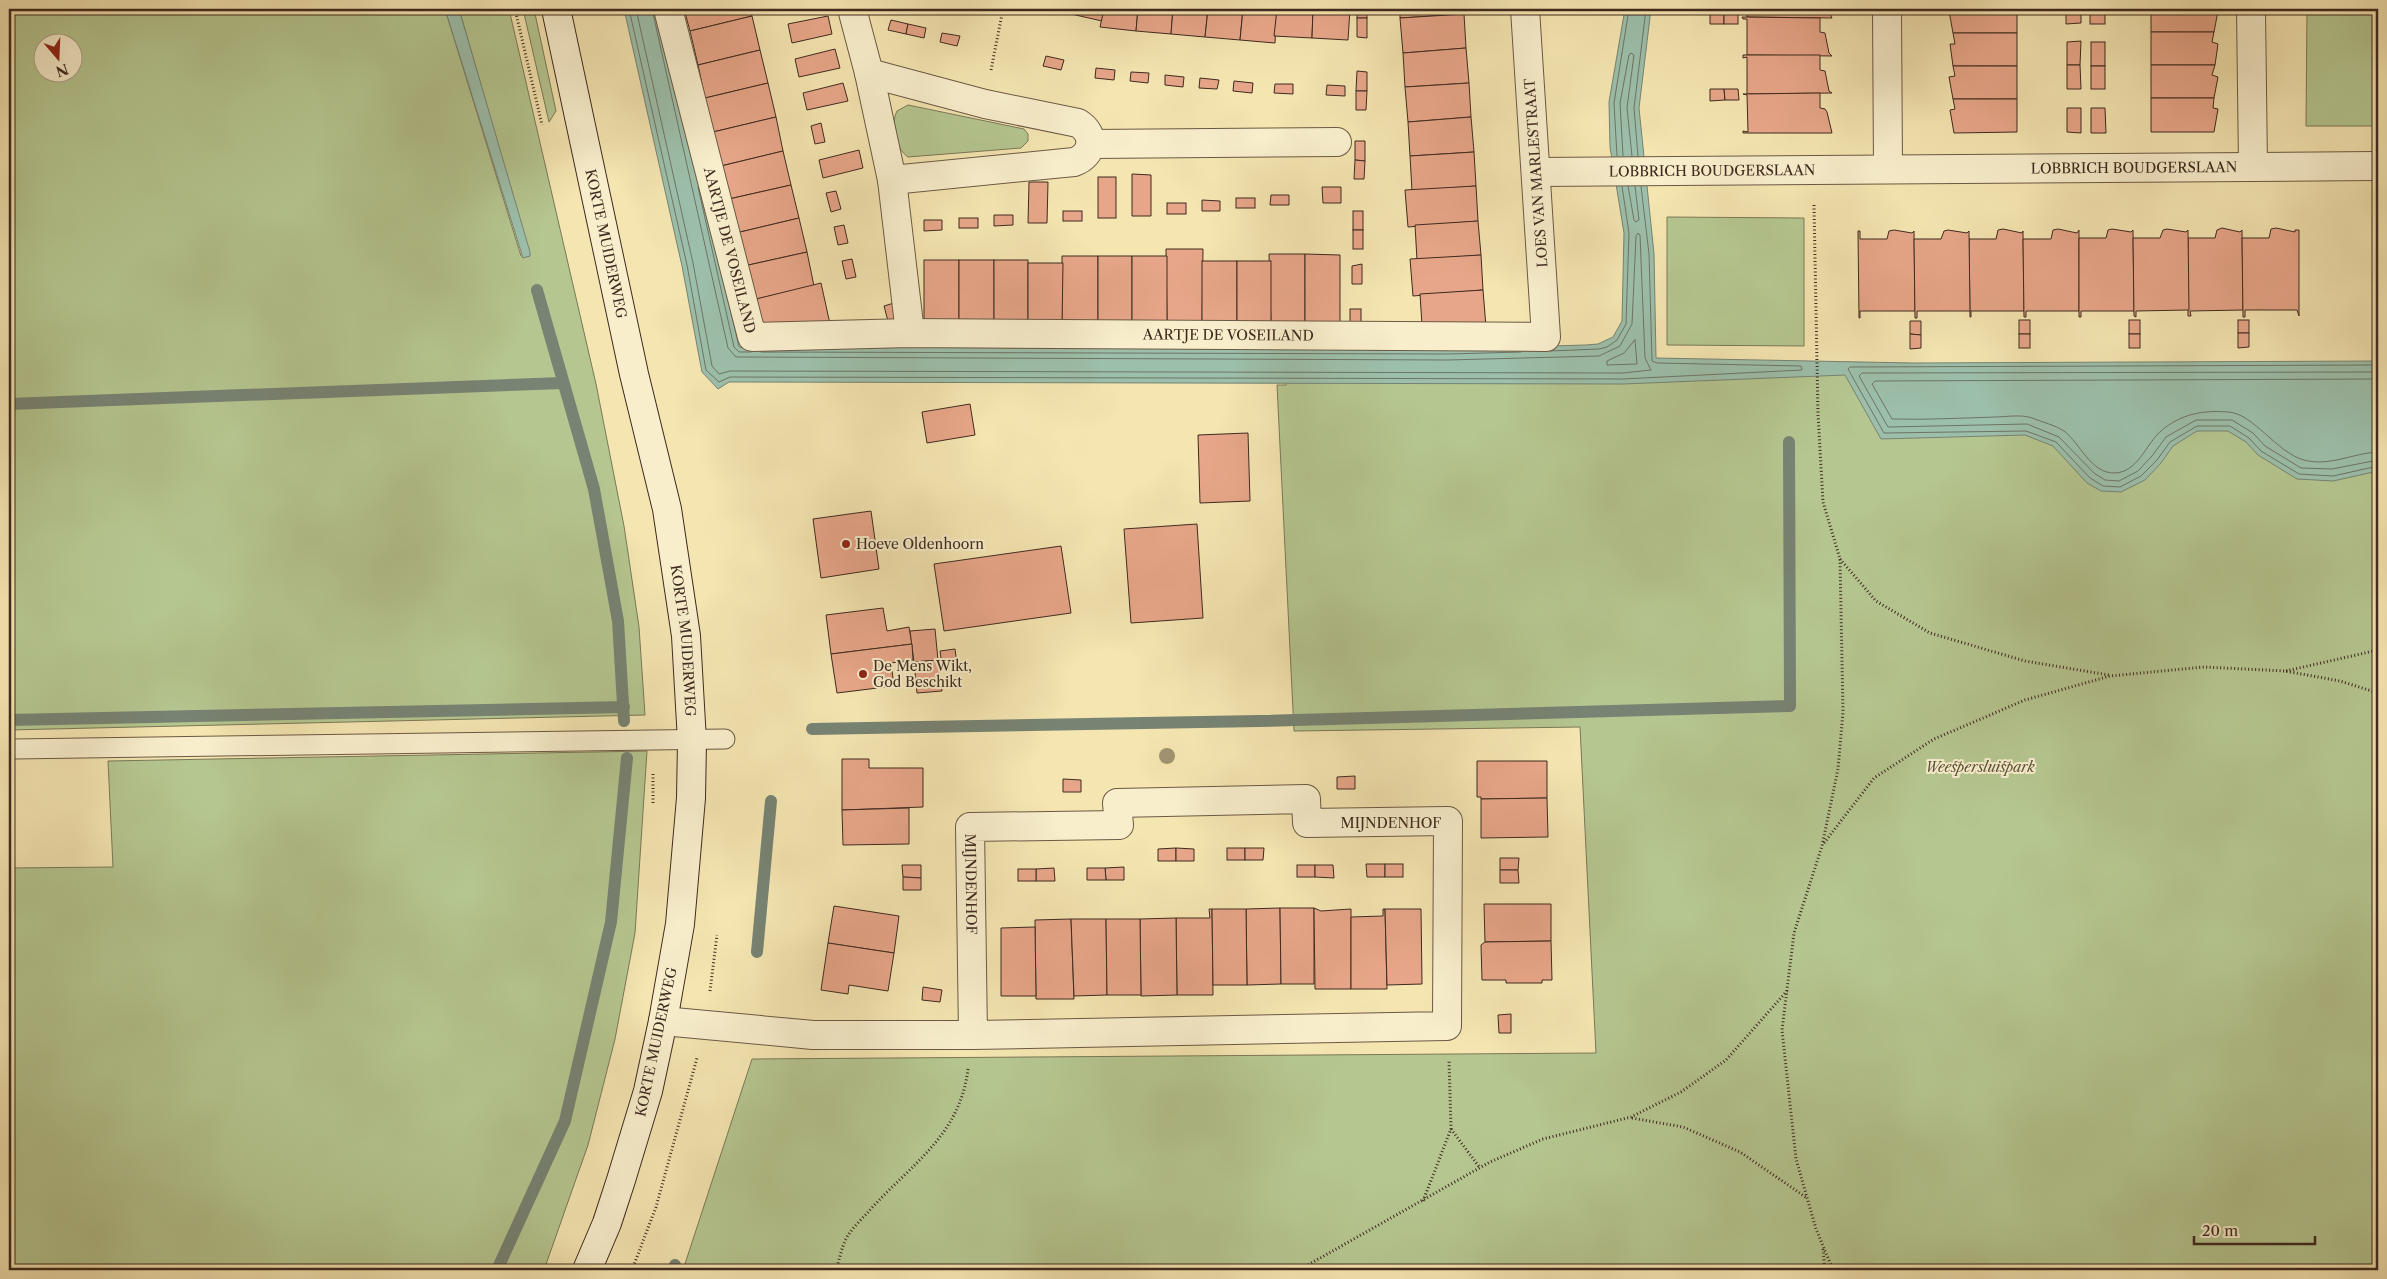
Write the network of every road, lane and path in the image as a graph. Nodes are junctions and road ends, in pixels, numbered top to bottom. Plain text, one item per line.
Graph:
1 (515, 9) edge
2 (556, 9) edge
3 (668, 9) edge
4 (852, 9) edge
5 (1003, 9) edge
6 (1525, 9) edge
7 (1888, 9) edge
8 (2251, 9) edge
9 (869, 73) junction
10 (985, 104) junction
11 (542, 128) dead end
12 (1337, 142) dead end
13 (1091, 144) junction
14 (2378, 166) edge
15 (2253, 167) junction
16 (1888, 169) junction
17 (1813, 171) junction
18 (1536, 172) junction
19 (892, 180) junction
20 (910, 333) junction
21 (1546, 337) joint
22 (1840, 559) junction
23 (2378, 650) edge
24 (2285, 671) junction
25 (2110, 676) junction
26 (2378, 693) edge
27 (725, 740) dead end
28 (692, 741) junction
29 (654, 742) junction
30 (14, 748) dead end
31 (652, 810) dead end
32 (1822, 846) junction
33 (1787, 991) junction
34 (663, 1021) junction
35 (703, 1025) junction
36 (1448, 1026) junction
37 (973, 1035) junction
38 (1631, 1117) junction
39 (1451, 1129) junction
40 (1480, 1168) junction
41 (1807, 1198) junction
42 (1422, 1202) junction
43 (1823, 1246) junction
44 (587, 1270) edge
45 (632, 1270) edge
46 (836, 1270) edge
47 (1300, 1270) edge
48 (1825, 1270) edge
49 (1833, 1270) edge

1 - 11 path
2 - 28 street, KORTE MUIDERWEG
3 - 20 street, AARTJE DE VOSEILAND
4 - 9 street
5 - 10 path
6 - 18 street, LOES VAN MARLESTRAAT
7 - 16 street
8 - 15 street
9 - 10 street
9 - 19 street
10 - 13 street
12 - 13 street
13 - 19 street
14 - 15 street, LOBBRICH BOUDGERSLAAN
15 - 16 street, LOBBRICH BOUDGERSLAAN
16 - 17 street, LOBBRICH BOUDGERSLAAN
17 - 18 street, LOBBRICH BOUDGERSLAAN
17 - 22 path
18 - 21 street, LOES VAN MARLESTRAAT
19 - 20 street
20 - 21 street, AARTJE DE VOSEILAND
22 - 25 path
22 - 32 path
23 - 24 path
24 - 25 path
24 - 26 path
25 - 32 path
27 - 28 lane
28 - 29 lane
28 - 34 street, KORTE MUIDERWEG
29 - 30 lane
29 - 31 path
32 - 33 path
33 - 38 path
33 - 41 path
34 - 35 street
34 - 44 street, KORTE MUIDERWEG
35 - 37 street
35 - 45 path
36 - 37 street
36 - 37 street, MIJNDENHOF
36 - 39 path
37 - 46 path
38 - 40 path
38 - 41 path
39 - 40 path
39 - 42 path
40 - 42 path
41 - 43 path
42 - 47 path
43 - 48 path
43 - 49 path

